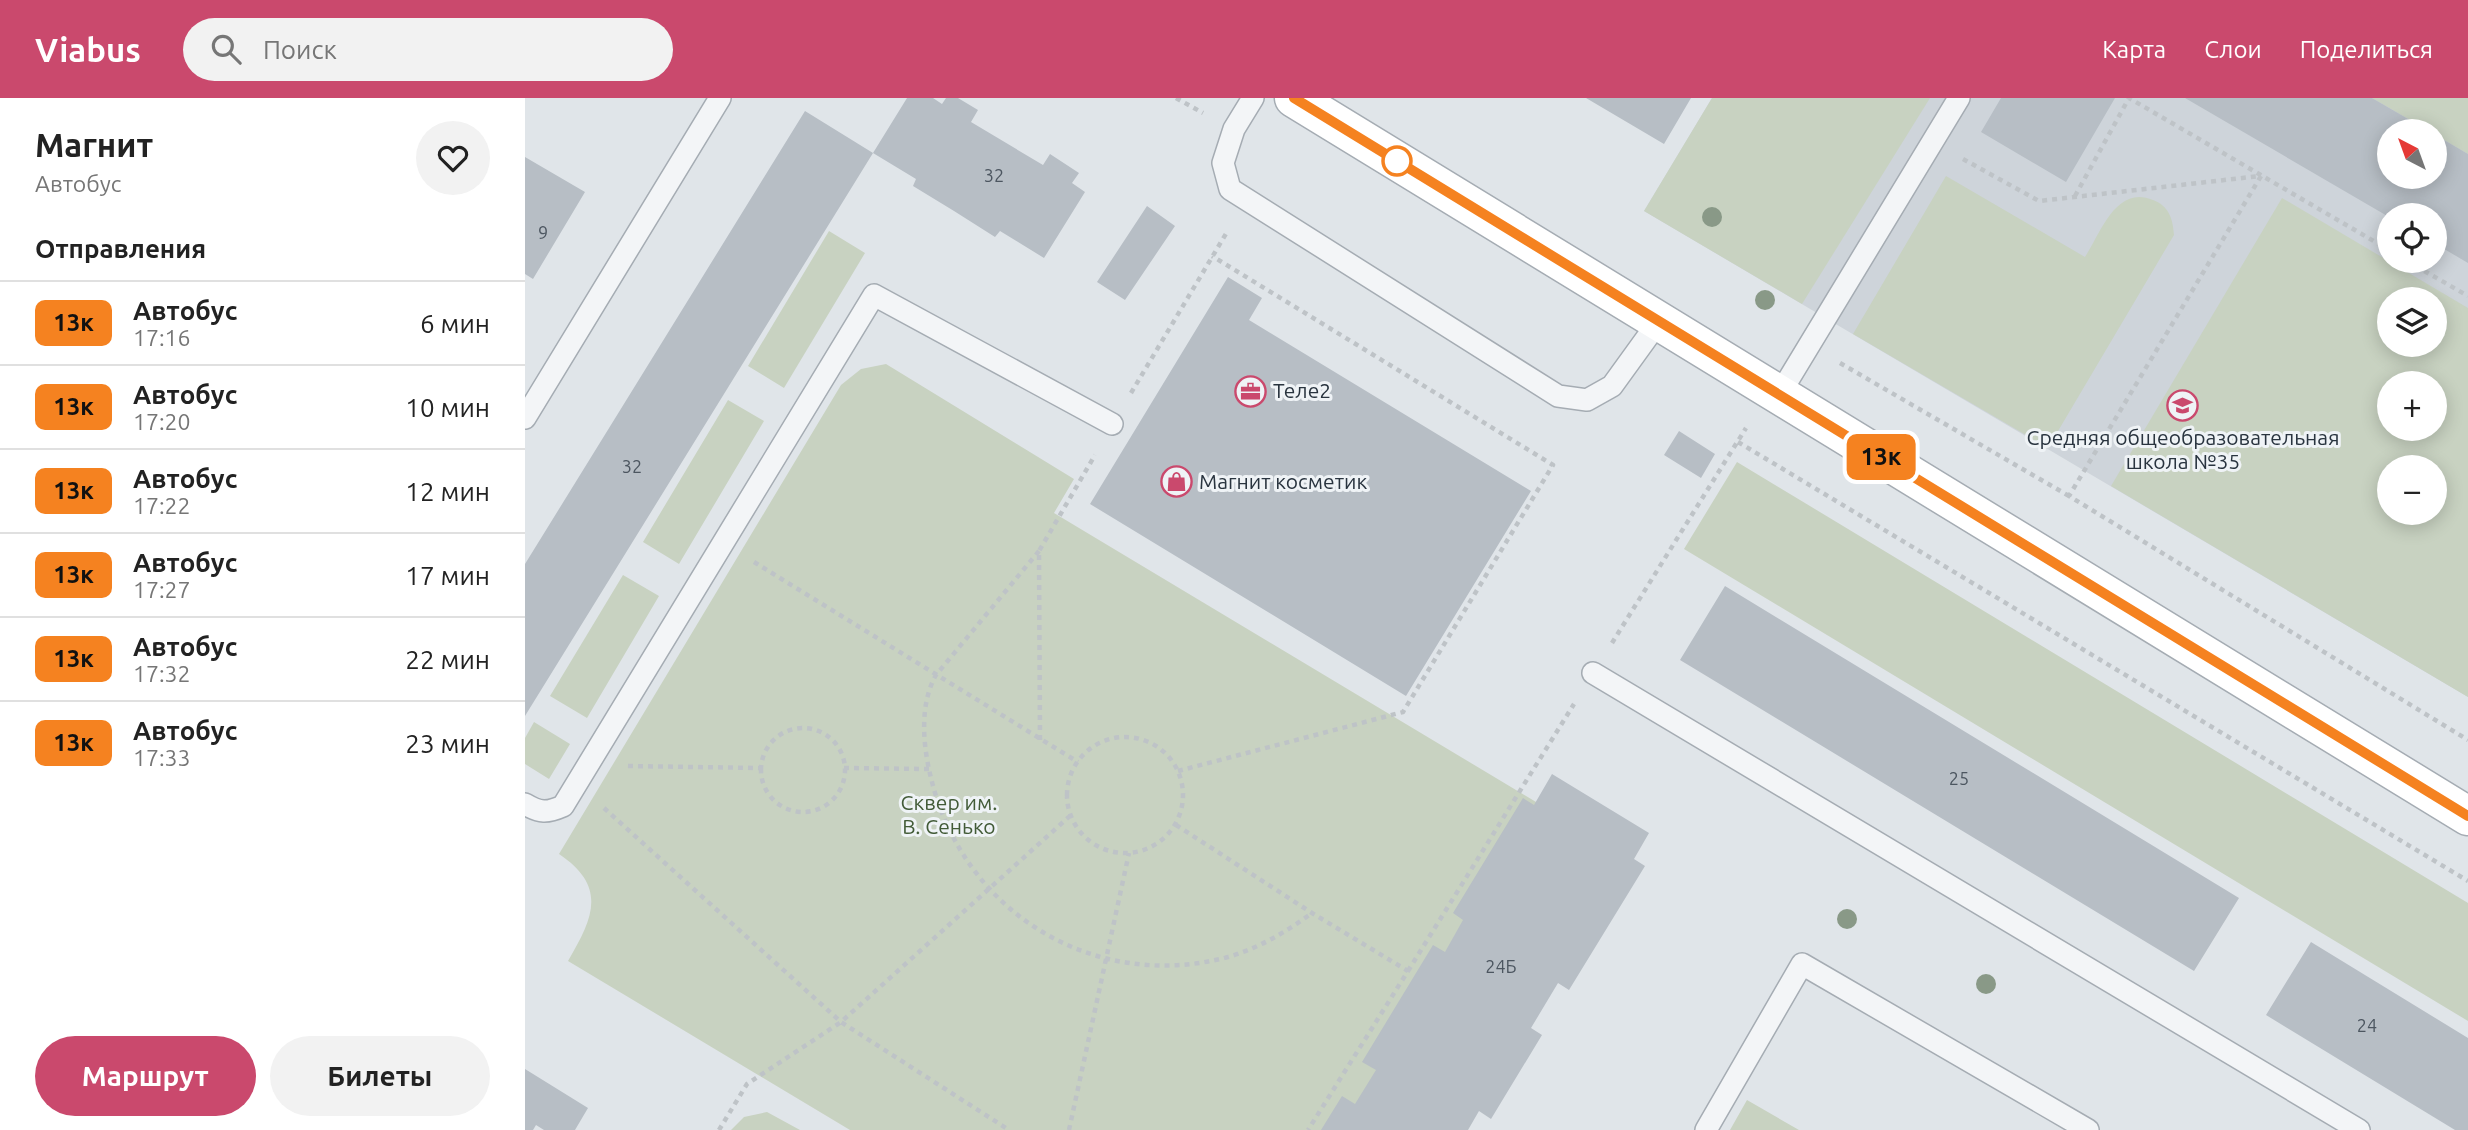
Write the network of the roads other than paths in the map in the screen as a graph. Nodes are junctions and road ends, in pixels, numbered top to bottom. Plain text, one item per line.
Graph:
1 (720, 98) edge
2 (1253, 98) edge
3 (1294, 98) edge
4 (1959, 98) edge
5 (1659, 321) junction
6 (1779, 395) junction
7 (525, 418) edge
8 (1112, 424) dead end
9 (1593, 673) dead end
10 (525, 804) edge
11 (2468, 816) edge
12 (2082, 1129) edge
13 (1706, 1130) edge
14 (2359, 1130) edge

1 - 7 lane
2 - 5 lane
3 - 5 street
4 - 6 lane
5 - 6 street
6 - 11 street
8 - 10 lane
9 - 14 lane
12 - 13 lane

